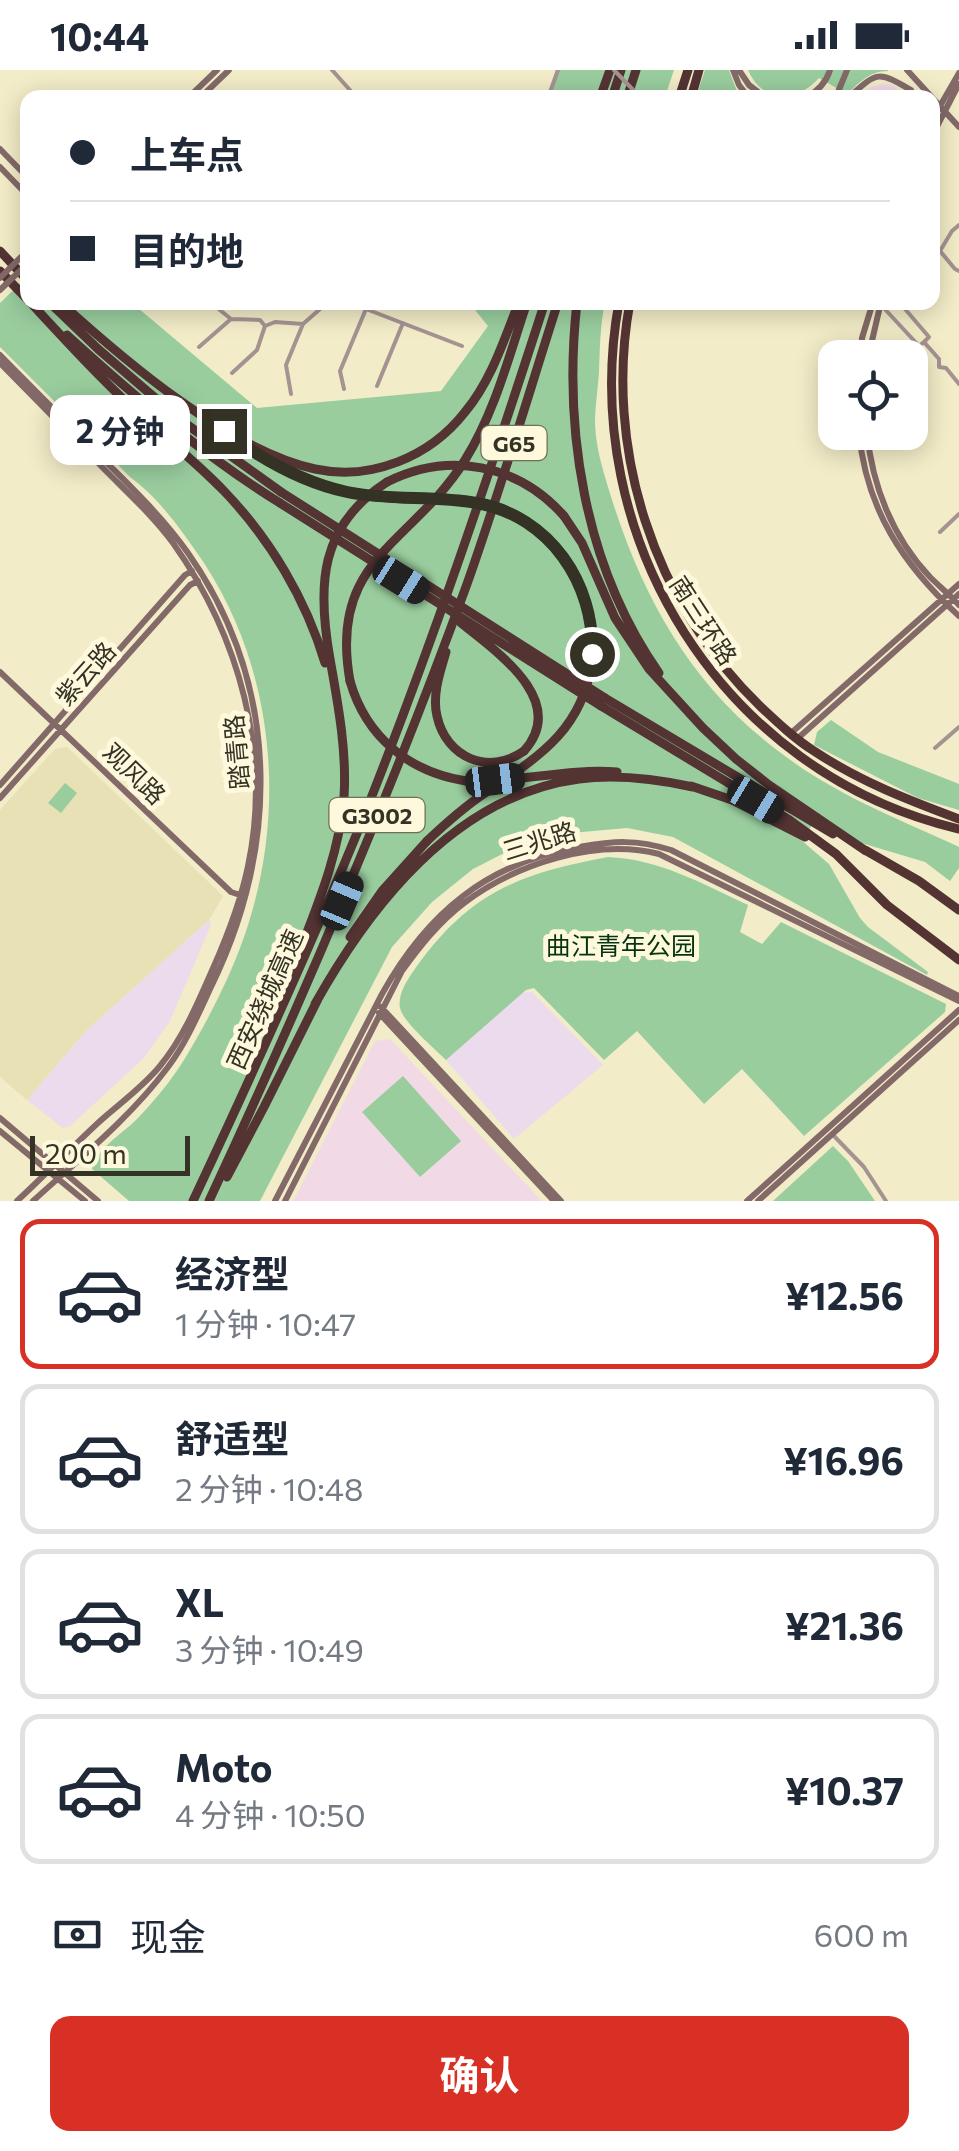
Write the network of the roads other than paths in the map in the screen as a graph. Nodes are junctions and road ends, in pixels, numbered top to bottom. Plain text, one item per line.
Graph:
1 (217, 70) edge
2 (230, 70) edge
3 (332, 70) edge
4 (615, 70) edge
5 (894, 70) edge
6 (907, 70) edge
7 (959, 73) edge
8 (959, 84) edge
9 (196, 90) edge
10 (209, 90) edge
11 (350, 90) edge
12 (634, 90) edge
13 (857, 90) edge
14 (911, 90) joint
15 (925, 90) edge
16 (940, 106) edge
17 (943, 109) junction
18 (940, 111) edge
19 (940, 116) edge
20 (959, 127) edge
21 (0, 149) edge
22 (0, 167) edge
23 (20, 170) edge
24 (20, 188) edge
25 (959, 226) edge
26 (0, 249) edge
27 (20, 264) edge
28 (20, 265) edge
29 (959, 271) edge
30 (20, 272) edge
31 (0, 274) edge
32 (0, 290) edge
33 (20, 293) edge
34 (38, 310) edge
35 (39, 310) edge
36 (57, 310) edge
37 (69, 310) edge
38 (220, 310) edge
39 (320, 310) edge
40 (366, 310) edge
41 (369, 310) edge
42 (516, 310) edge
43 (525, 310) edge
44 (543, 310) edge
45 (555, 310) edge
46 (576, 310) edge
47 (618, 310) edge
48 (629, 310) edge
49 (871, 310) edge
50 (879, 310) edge
51 (887, 310) edge
52 (906, 310) edge
53 (231, 319) junction
54 (403, 323) junction
55 (303, 324) junction
56 (265, 326) junction
57 (862, 340) edge
58 (871, 340) edge
59 (914, 340) edge
60 (926, 340) edge
61 (462, 346) dead end
62 (200, 347) dead end
63 (928, 347) edge
64 (0, 355) edge
65 (0, 363) edge
66 (232, 372) dead end
67 (959, 384) edge
68 (377, 386) dead end
69 (344, 389) dead end
70 (291, 394) dead end
71 (204, 417) junction
72 (862, 450) edge
73 (870, 450) edge
74 (280, 498) junction
75 (959, 514) edge
76 (940, 532) dead end
77 (194, 569) junction
78 (200, 580) junction
79 (959, 584) edge
80 (462, 596) junction
81 (951, 599) edge
82 (432, 600) junction
83 (959, 616) edge
84 (0, 672) edge
85 (336, 702) junction
86 (603, 702) junction
87 (681, 703) junction
88 (959, 727) edge
89 (58, 728) junction
90 (794, 736) junction
91 (935, 748) dead end
92 (0, 785) edge
93 (694, 786) junction
94 (0, 798) edge
95 (959, 818) edge
96 (959, 832) edge
97 (866, 851) junction
98 (836, 854) junction
99 (243, 896) junction
100 (959, 910) edge
101 (959, 960) edge
102 (959, 999) edge
103 (315, 1004) junction
104 (379, 1009) junction
105 (959, 1010) edge
106 (959, 1020) edge
107 (258, 1062) junction
108 (0, 1118) edge
109 (0, 1131) edge
110 (830, 1132) junction
111 (51, 1166) junction
112 (61, 1176) junction
113 (17, 1201) edge
114 (33, 1201) edge
115 (85, 1201) edge
116 (98, 1201) edge
117 (193, 1201) edge
118 (211, 1201) edge
119 (275, 1201) edge
120 (284, 1201) edge
121 (557, 1201) edge
122 (747, 1201) edge
123 (758, 1201) edge
124 (886, 1201) edge

1 - 9 street
2 - 10 street
3 - 11 street
4 - 12 street, bridge
5 - 14 street
6 - 15 street
7 - 17 street
8 - 17 street
13 - 14 street
16 - 17 street
17 - 18 street
17 - 19 street
17 - 20 street
21 - 23 street
22 - 24 street
25 - 29 street
26 - 28 highway
26 - 30 highway
27 - 32 street, bridge
31 - 33 highway
34 - 85 highway
35 - 74 highway, G65
36 - 74 highway
37 - 71 highway, G65
38 - 53 street
39 - 55 street
40 - 69 street
41 - 54 street
42 - 71 highway, G65
43 - 93 highway, bridge
44 - 107 highway, 西安绕城高速 / G3002
45 - 80 highway, 西安绕城高速 / G65
46 - 87 highway
47 - 96 highway, 南三环路
48 - 90 highway, 南三环路
49 - 57 street
50 - 58 street
51 - 59 street
52 - 60 street
53 - 56 street
53 - 62 street
54 - 61 street
54 - 68 street
55 - 56 street
55 - 70 street
56 - 66 street
63 - 67 street
64 - 77 street, 踏青路
65 - 77 street, 踏青路
71 - 103 highway, bridge
72 - 81 street
73 - 81 street
74 - 82 highway, G65, bridge
74 - 86 highway, bridge
75 - 76 street
77 - 78 street, 踏青路
77 - 89 street, 紫云路
78 - 89 street, 紫云路
78 - 99 street, 踏青路
79 - 81 street
80 - 82 highway, G65, bridge
80 - 118 highway, 西安绕城高速 / G3002
81 - 83 street
81 - 90 street
82 - 86 highway, bridge
84 - 89 street, 观风路
85 - 87 highway, bridge
85 - 107 highway
86 - 97 highway
86 - 98 highway
87 - 97 highway
88 - 91 street
89 - 92 street, 紫云路
89 - 94 street, 紫云路
89 - 99 street, 观风路
90 - 95 highway, 南三环路
93 - 98 highway
93 - 103 highway
97 - 100 highway
98 - 101 highway
99 - 111 street, 踏青路
99 - 112 street, 踏青路
102 - 104 street, 三兆路
103 - 118 highway
104 - 119 street, 三兆路
104 - 120 street, 三兆路
104 - 121 street
105 - 110 street
106 - 110 street
107 - 117 highway, 西安绕城高速 / G3002
108 - 111 street
109 - 111 street
110 - 122 street
110 - 123 street
110 - 124 street
111 - 112 street
111 - 113 street, 踏青路
112 - 114 street, 踏青路
112 - 115 street
112 - 116 street

